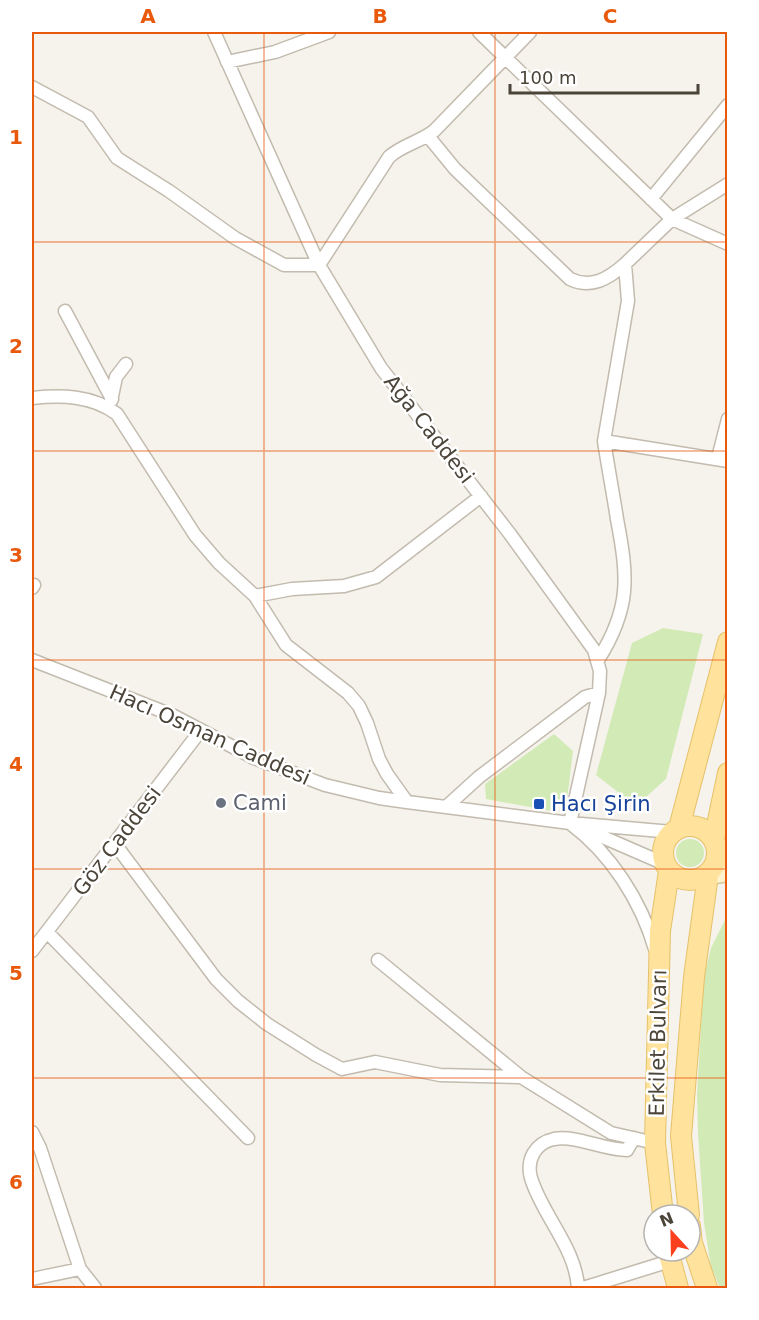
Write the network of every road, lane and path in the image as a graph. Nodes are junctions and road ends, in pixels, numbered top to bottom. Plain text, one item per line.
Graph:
1 (214, 32) edge
2 (329, 32) edge
3 (479, 32) edge
4 (530, 32) edge
5 (504, 57) junction
6 (227, 62) junction
7 (32, 87) edge
8 (728, 105) edge
9 (428, 136) junction
10 (728, 184) edge
11 (651, 199) junction
12 (672, 219) junction
13 (728, 244) edge
14 (624, 264) junction
15 (320, 265) junction
16 (65, 311) dead end
17 (126, 364) dead end
18 (32, 398) edge
19 (111, 404) junction
20 (728, 419) edge
21 (604, 441) junction
22 (723, 459) edge
23 (482, 496) junction
24 (255, 596) junction
25 (728, 642) edge
26 (32, 660) edge
27 (598, 660) junction
28 (599, 693) junction
29 (201, 730) junction
30 (728, 773) edge
31 (406, 802) junction
32 (447, 807) junction
33 (570, 823) junction
34 (676, 830) junction
35 (719, 841) edge
36 (115, 844) junction
37 (667, 867) junction
38 (718, 874) edge
39 (47, 932) junction
40 (32, 951) edge
41 (378, 960) dead end
42 (660, 965) junction
43 (521, 1077) junction
44 (32, 1132) edge
45 (248, 1138) dead end
46 (633, 1138) junction
47 (655, 1143) junction
48 (662, 1203) edge
49 (688, 1203) edge
50 (650, 1263) edge
51 (671, 1263) edge
52 (699, 1263) edge
53 (80, 1269) junction
54 (32, 1278) edge
55 (95, 1288) edge
56 (578, 1288) edge
57 (583, 1288) edge
58 (678, 1288) edge
59 (707, 1288) edge

1 - 6 street, Ağa Caddesi
2 - 6 street
3 - 5 street
4 - 5 street
5 - 9 street
5 - 11 street
6 - 15 street, Ağa Caddesi
7 - 15 street
8 - 11 street
9 - 14 street
9 - 15 street
10 - 12 street
11 - 12 street
12 - 13 street
12 - 14 street
14 - 21 street
15 - 23 street, Ağa Caddesi
16 - 19 street
17 - 19 street
18 - 19 street
19 - 24 street
20 - 22 street
21 - 22 street
21 - 27 street
23 - 24 street
23 - 27 street, Ağa Caddesi
24 - 31 street
25 - 34 main road
26 - 29 street, Hacı Osman Caddesi
27 - 28 street, Ağa Caddesi
28 - 32 street
28 - 33 street, Ağa Caddesi
29 - 31 street, Hacı Osman Caddesi
29 - 36 street, Göz Caddesi
30 - 35 main road
31 - 32 street, Hacı Osman Caddesi
32 - 33 street, Hacı Osman Caddesi
33 - 34 street
33 - 37 street
33 - 42 street
34 - 35 main road
34 - 37 main road
35 - 38 main road
36 - 39 street, Göz Caddesi
36 - 43 street
37 - 38 main road
37 - 42 main road, Erkilet Bulvarı
38 - 49 main road, Erkilet Bulvarı
39 - 40 street, Göz Caddesi
39 - 45 street
41 - 43 street
42 - 47 main road, Erkilet Bulvarı
43 - 46 street
44 - 53 street
46 - 47 street
46 - 56 street
47 - 48 main road, Erkilet Bulvarı
50 - 57 street
51 - 58 main road
52 - 59 main road
53 - 54 street
53 - 55 street

